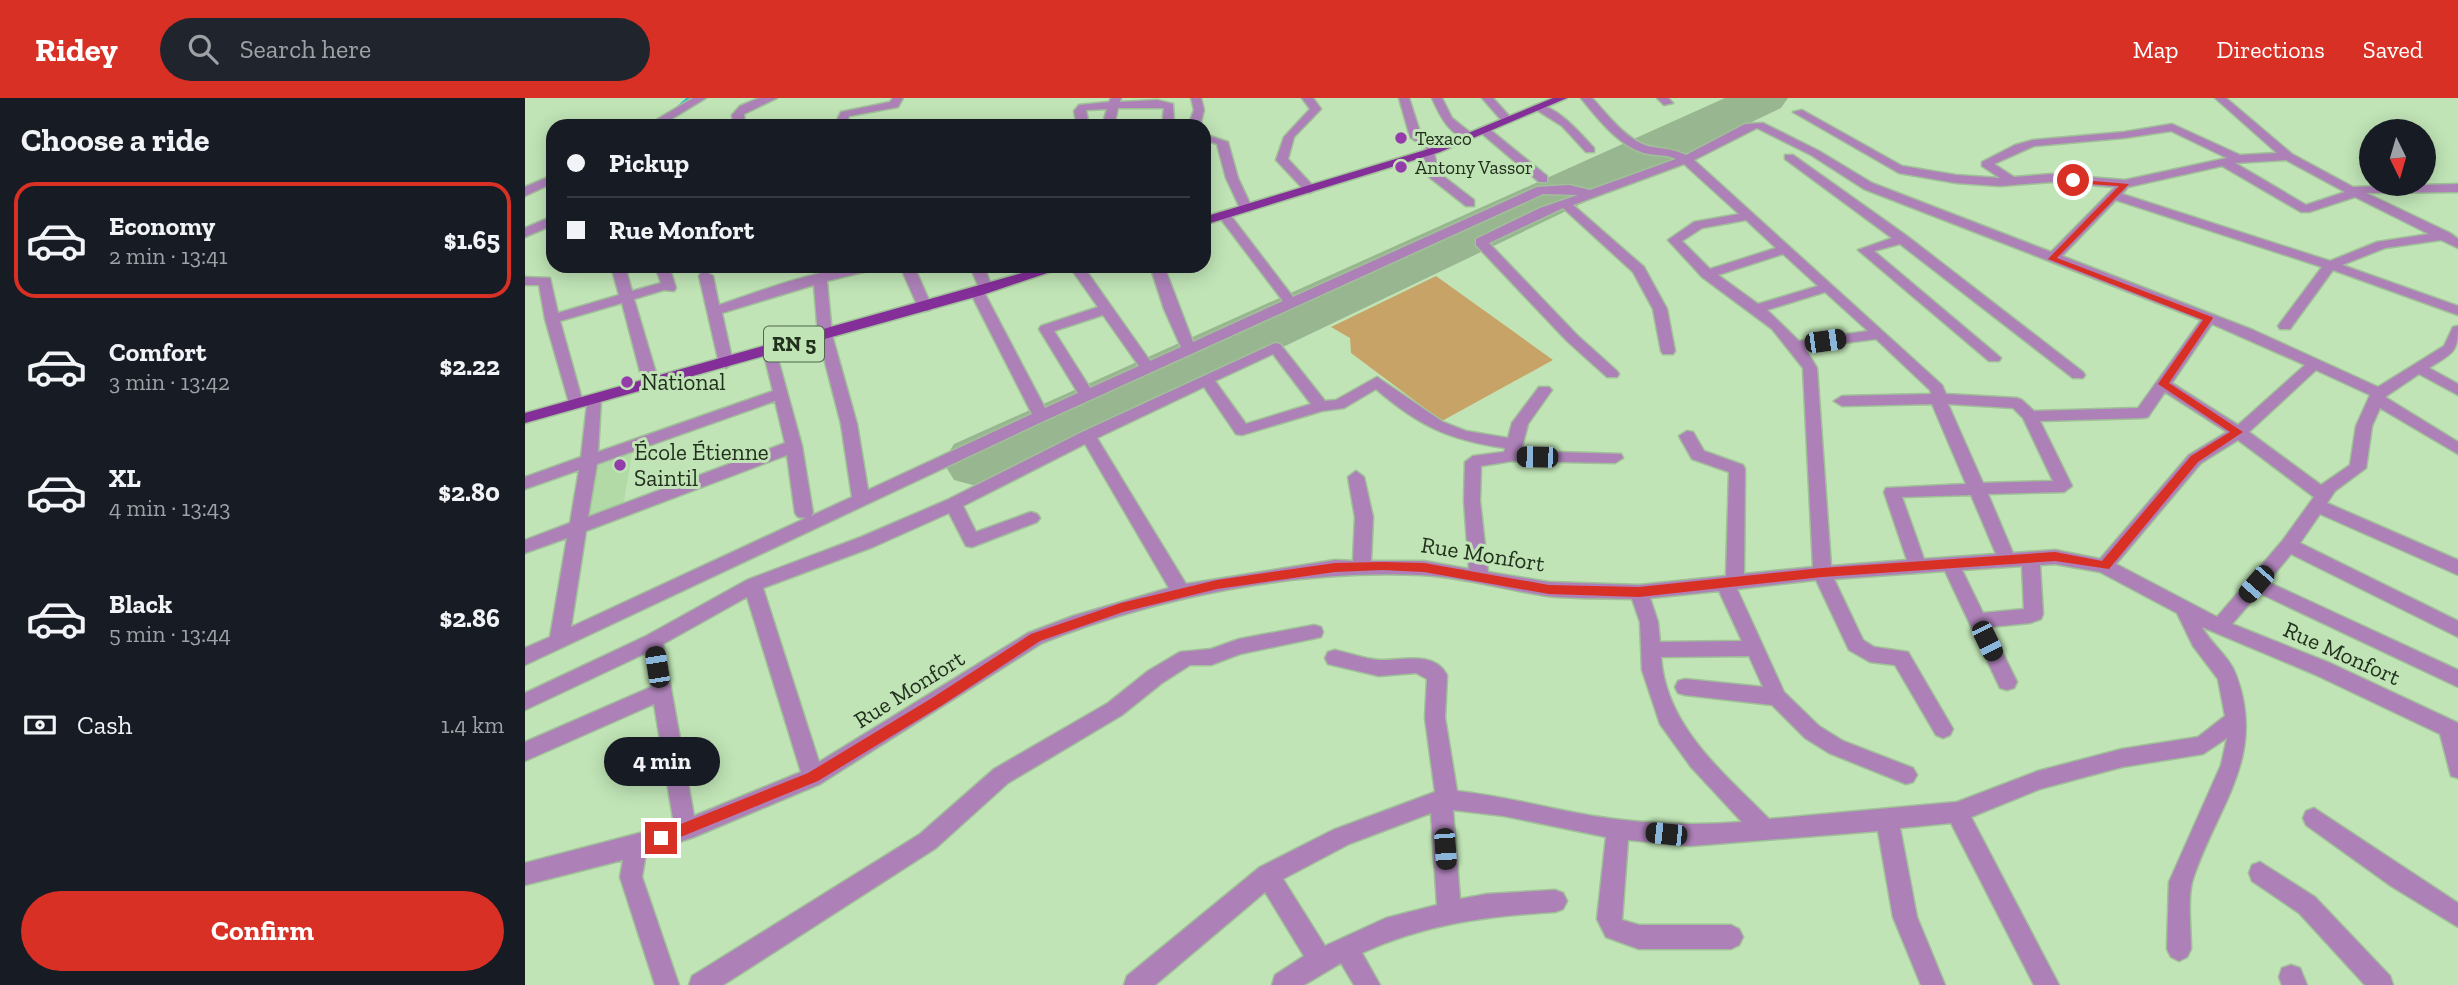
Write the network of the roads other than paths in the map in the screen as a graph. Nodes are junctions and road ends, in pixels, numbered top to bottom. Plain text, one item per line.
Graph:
1 (701, 98) edge
2 (772, 98) edge
3 (898, 98) edge
4 (1196, 98) edge
5 (1307, 98) edge
6 (1404, 98) edge
7 (1437, 98) edge
8 (1487, 98) edge
9 (1562, 98) edge
10 (1586, 98) edge
11 (2220, 98) edge
12 (1115, 101) edge
13 (1539, 107) junction
14 (1798, 113) dead end
15 (664, 119) edge
16 (739, 119) edge
17 (843, 119) edge
18 (1082, 119) edge
19 (1110, 119) edge
20 (1168, 119) edge
21 (1196, 119) edge
22 (1507, 120) junction
23 (1484, 130) junction
24 (1468, 136) junction
25 (1211, 139) edge
26 (1590, 150) dead end
27 (1432, 151) junction
28 (1815, 153) junction
29 (2288, 156) junction
30 (1686, 159) junction
31 (2238, 159) junction
32 (2224, 162) junction
33 (1899, 169) junction
34 (1854, 177) junction
35 (1543, 179) dead end
36 (2012, 181) junction
37 (546, 182) edge
38 (2125, 184) junction
39 (1310, 188) junction
40 (2458, 188) edge
41 (525, 192) edge
42 (2353, 192) junction
43 (1591, 194) junction
44 (2114, 195) junction
45 (1470, 203) dead end
46 (1566, 205) junction
47 (1246, 208) junction
48 (1224, 215) junction
49 (1750, 216) junction
50 (1211, 219) edge
51 (546, 223) edge
52 (525, 233) edge
53 (2446, 236) junction
54 (1902, 239) junction
55 (2458, 244) edge
56 (1785, 249) junction
57 (2052, 259) junction
58 (2330, 265) junction
59 (620, 273) edge
60 (664, 273) edge
61 (844, 273) edge
62 (910, 273) edge
63 (978, 273) edge
64 (1031, 273) edge
65 (1081, 273) edge
66 (1159, 273) edge
67 (1707, 274) junction
68 (706, 276) dead end
69 (820, 279) junction
70 (525, 281) edge
71 (1829, 286) junction
72 (981, 291) junction
73 (628, 298) junction
74 (1291, 303) junction
75 (925, 307) junction
76 (1758, 308) junction
77 (1107, 309) junction
78 (714, 311) junction
79 (2458, 311) edge
80 (2209, 318) junction
81 (552, 319) junction
82 (2285, 326) dead end
83 (2458, 330) edge
84 (1879, 334) junction
85 (825, 335) junction
86 (1798, 345) junction
87 (1189, 350) junction
88 (771, 351) junction
89 (1668, 351) dead end
90 (1994, 358) dead end
91 (726, 363) junction
92 (2315, 363) junction
93 (1148, 368) junction
94 (2418, 368) junction
95 (1612, 374) dead end
96 (2078, 376) dead end
97 (1207, 380) junction
98 (651, 383) junction
99 (2163, 384) junction
100 (1543, 390) dead end
101 (2458, 390) edge
102 (779, 394) junction
103 (1087, 396) junction
104 (2378, 396) junction
105 (1940, 399) junction
106 (584, 401) junction
107 (1842, 401) dead end
108 (1321, 406) junction
109 (1041, 416) junction
110 (2030, 416) junction
111 (525, 418) edge
112 (2238, 432) junction
113 (1089, 436) junction
114 (1687, 436) dead end
115 (794, 446) junction
116 (2458, 449) edge
117 (1512, 450) junction
118 (1615, 458) dead end
119 (589, 461) junction
120 (1356, 477) dead end
121 (525, 483) edge
122 (1978, 490) junction
123 (861, 499) junction
124 (2319, 500) junction
125 (953, 504) junction
126 (804, 513) dead end
127 (1031, 518) dead end
128 (579, 527) junction
129 (2289, 545) junction
130 (525, 547) edge
131 (2031, 559) junction
132 (2008, 561) junction
133 (1950, 564) junction
134 (1362, 566) junction
135 (1918, 566) junction
136 (2105, 566) junction
137 (2458, 568) edge
138 (1822, 573) junction
139 (1479, 577) junction
140 (1730, 582) junction
141 (2256, 584) junction
142 (753, 585) junction
143 (1181, 592) junction
144 (1639, 592) junction
145 (2184, 610) junction
146 (1977, 621) junction
147 (2219, 627) junction
148 (2458, 629) edge
149 (1314, 632) dead end
150 (559, 641) junction
151 (653, 641) junction
152 (1754, 648) junction
153 (1651, 650) junction
154 (525, 657) edge
155 (1335, 658) dead end
156 (2458, 679) edge
157 (2007, 682) dead end
158 (1685, 687) dead end
159 (661, 692) junction
160 (1777, 697) junction
161 (525, 702) edge
162 (2236, 719) junction
163 (1943, 729) dead end
164 (2453, 731) edge
165 (525, 752) edge
166 (2458, 769) edge
167 (1906, 775) dead end
168 (813, 777) junction
169 (1444, 799) junction
170 (1957, 812) junction
171 (2315, 818) dead end
172 (1887, 820) junction
173 (1618, 828) junction
174 (686, 830) junction
175 (1765, 830) junction
176 (636, 846) junction
177 (2260, 873) dead end
178 (525, 874) edge
179 (1268, 875) junction
180 (1555, 901) dead end
181 (1449, 913) junction
182 (2458, 916) edge
183 (1731, 937) dead end
184 (1346, 949) junction
185 (2179, 949) dead end
186 (1320, 961) junction
187 (1284, 984) edge
188 (667, 985) edge
189 (701, 985) edge
190 (1136, 985) edge
191 (1368, 985) edge
192 (1933, 985) edge
193 (2047, 985) edge
194 (2381, 985) edge

1 - 15 street
2 - 16 street
3 - 17 street
4 - 21 street
5 - 39 street
6 - 27 street
7 - 24 street
8 - 22 street
9 - 13 main road
10 - 30 street
11 - 29 street
12 - 18 street
12 - 19 street
12 - 20 street
13 - 22 main road
13 - 26 street
14 - 33 street
22 - 23 main road
23 - 24 main road
23 - 35 street
24 - 27 main road
25 - 47 street
27 - 39 main road
27 - 45 street
28 - 30 street
28 - 34 street
28 - 54 street
29 - 31 street
29 - 42 street
30 - 43 street
30 - 49 street
31 - 32 street
31 - 36 street
32 - 38 street
32 - 42 street
33 - 34 street
33 - 36 street
34 - 57 street
36 - 38 street
37 - 41 street
38 - 44 street
39 - 47 main road
40 - 42 street
42 - 53 street
43 - 46 street
43 - 74 street
44 - 57 street
44 - 58 street
46 - 89 street
46 - 95 street
47 - 48 main road
48 - 50 main road
48 - 74 street
49 - 56 street
49 - 67 street
51 - 52 street
53 - 55 street
53 - 58 street
54 - 90 street
54 - 96 street
56 - 67 street
56 - 71 street
57 - 80 street
58 - 79 street
58 - 82 street
59 - 73 street
60 - 73 street
61 - 69 street
62 - 75 street
63 - 72 street
64 - 72 main road, RN 5
65 - 77 street
66 - 87 street
67 - 76 street
68 - 78 street
69 - 78 street
69 - 85 street
70 - 81 street
71 - 76 street
71 - 84 street
72 - 75 main road, RN 5
72 - 109 street
73 - 81 street
73 - 98 street
74 - 87 street
75 - 85 main road, RN 5
76 - 86 street
77 - 93 street
77 - 103 street
78 - 91 street
80 - 92 street
80 - 99 street
81 - 106 street
83 - 94 street
84 - 86 street
84 - 105 street
85 - 88 main road, RN 5
85 - 123 street
86 - 138 street
87 - 93 street
88 - 91 main road, RN 5
88 - 102 street
91 - 98 main road, RN 5
92 - 104 street
92 - 112 street
93 - 103 street
94 - 101 street
94 - 104 street
97 - 108 street
97 - 108 street
97 - 113 street
98 - 106 main road, RN 5
99 - 110 street
99 - 112 street
100 - 117 street
102 - 115 street
102 - 119 street
103 - 109 street
104 - 116 street
104 - 124 street
105 - 107 street
105 - 110 street
105 - 122 street
106 - 111 main road, RN 5
106 - 119 street
108 - 117 street
109 - 123 street
110 - 122 street
112 - 124 street
112 - 136 street
113 - 125 street
113 - 143 street
114 - 140 street
115 - 126 street
115 - 128 street
117 - 118 street
117 - 139 street
119 - 121 street
119 - 128 street
120 - 134 street
122 - 132 street
122 - 135 street
123 - 150 street
124 - 129 street
124 - 137 street
125 - 127 street
125 - 142 street
128 - 130 street
128 - 150 street
129 - 141 street
129 - 148 street
131 - 132 street, Rue Monfort
131 - 136 street, Rue Monfort
131 - 146 street
132 - 133 street, Rue Monfort
133 - 135 street, Rue Monfort
133 - 146 street
134 - 139 street, Rue Monfort
134 - 143 street, Rue Monfort
135 - 138 street, Rue Monfort
136 - 145 street, Rue Monfort
138 - 140 street, Rue Monfort
138 - 163 street
139 - 144 street, Rue Monfort
140 - 144 street, Rue Monfort
140 - 152 street
141 - 147 street
141 - 156 street
142 - 151 street
142 - 168 street
143 - 168 street, Rue Monfort
144 - 153 street
145 - 147 street, Rue Monfort
145 - 162 street
146 - 157 street
147 - 164 street, Rue Monfort
149 - 189 street
150 - 154 street
151 - 159 street
151 - 161 street
152 - 153 street
152 - 160 street
153 - 175 street
155 - 169 street
158 - 160 street
159 - 165 street
159 - 174 street
160 - 167 street
162 - 170 street
162 - 185 street
164 - 166 street
168 - 174 street, Rue Monfort
169 - 173 street
169 - 179 street
169 - 181 street
170 - 172 street
170 - 193 street
171 - 182 street
172 - 175 street
172 - 192 street
173 - 175 street
173 - 183 street
174 - 176 street, Rue Monfort
176 - 178 street, Rue Monfort
176 - 188 street
177 - 194 street
179 - 186 street
179 - 190 street
180 - 181 street
181 - 184 street
184 - 186 street
184 - 191 street
186 - 187 street

